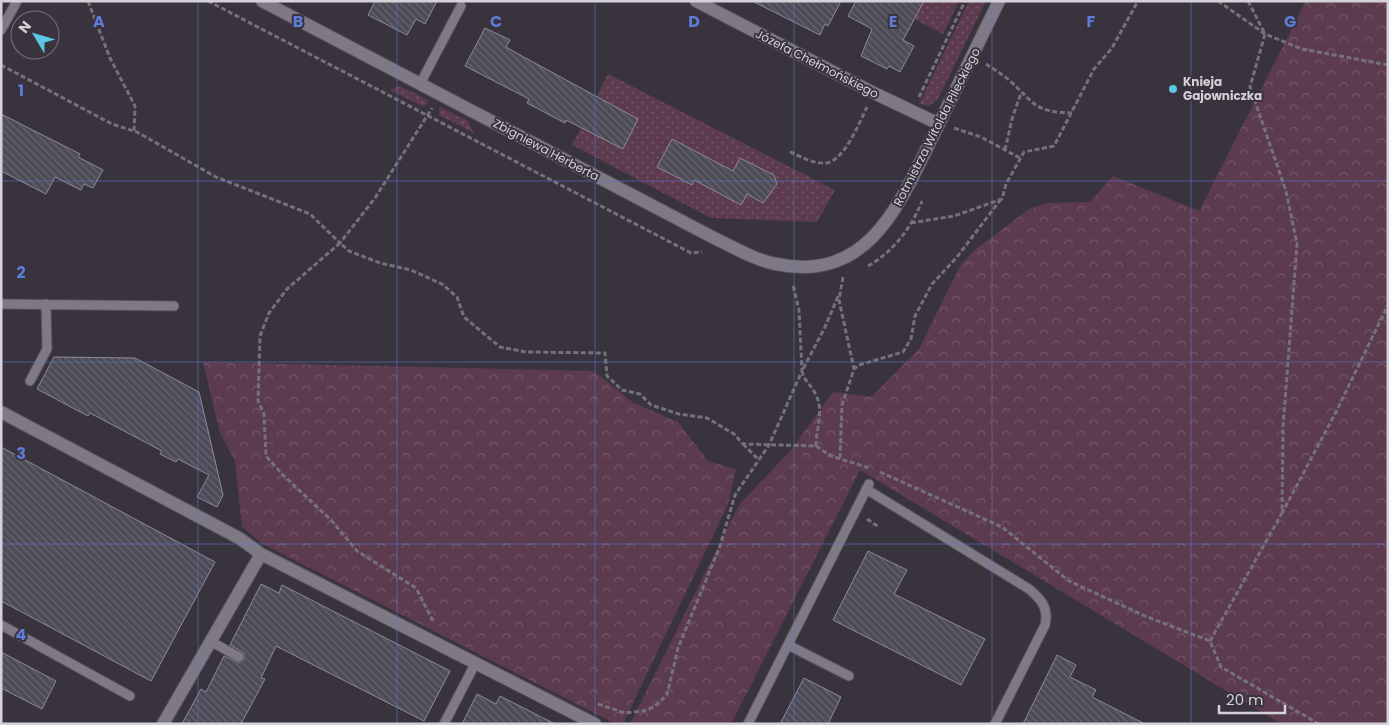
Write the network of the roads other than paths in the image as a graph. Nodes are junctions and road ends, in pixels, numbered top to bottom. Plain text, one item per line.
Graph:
1 (17, 1) edge
2 (262, 1) edge
3 (696, 1) edge
4 (999, 1) edge
5 (461, 6) dead end
6 (1, 30) edge
7 (420, 84) junction
8 (939, 124) junction
9 (838, 259) joint
10 (1, 304) edge
11 (46, 304) junction
12 (174, 306) dead end
13 (30, 381) dead end
14 (1, 412) edge
15 (260, 554) junction
16 (1, 626) edge
17 (210, 641) junction
18 (788, 645) junction
19 (240, 656) dead end
20 (475, 664) junction
21 (849, 676) dead end
22 (130, 696) dead end
23 (163, 724) edge
24 (444, 724) edge
25 (595, 724) edge
26 (748, 724) edge
27 (995, 724) edge

1 - 6 lane
2 - 7 street, Zbigniewa Herberta
3 - 8 street, Józefa Chełmońskiego
4 - 8 street, Rotmistrza Witolda Pileckiego
5 - 7 lane
7 - 9 street, Zbigniewa Herberta
8 - 9 street, Rotmistrza Witolda Pileckiego
10 - 11 lane
11 - 12 lane
11 - 13 lane
14 - 15 street
15 - 17 street
15 - 20 street
16 - 22 lane
17 - 19 lane
17 - 23 street
18 - 21 lane
18 - 26 lane
18 - 27 lane
20 - 24 lane
20 - 25 street

